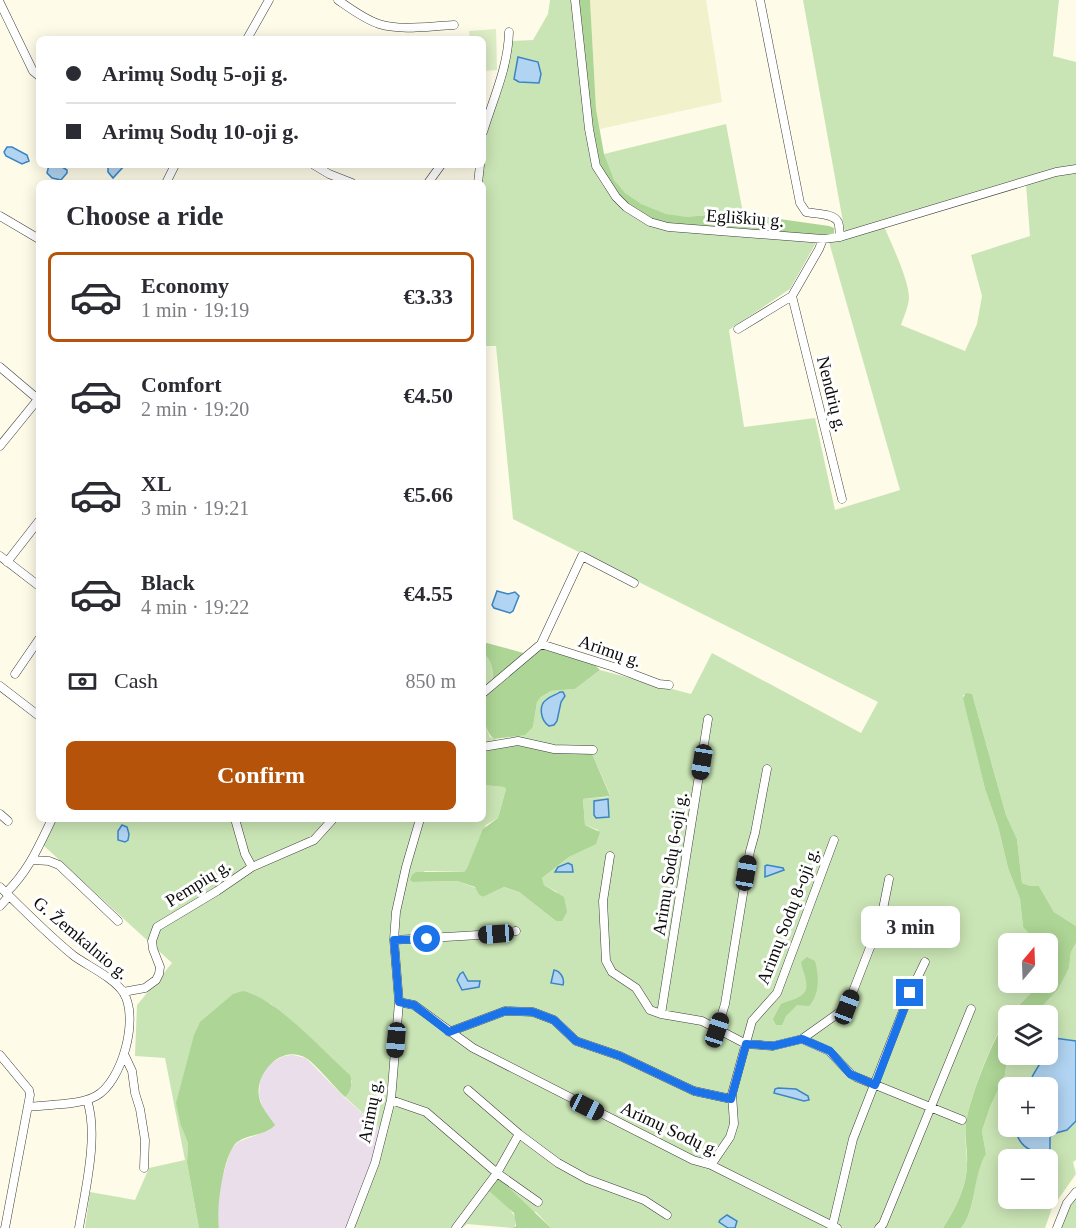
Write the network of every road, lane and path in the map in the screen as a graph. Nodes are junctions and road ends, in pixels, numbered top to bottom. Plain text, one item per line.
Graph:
1 (269, 0) edge
2 (338, 0) edge
3 (575, 0) edge
4 (760, 0) edge
5 (0, 3) edge
6 (454, 25) dead end
7 (509, 32) dead end
8 (249, 36) edge
9 (36, 74) edge
10 (486, 125) edge
11 (319, 168) edge
12 (1076, 169) edge
13 (344, 180) edge
14 (0, 216) edge
15 (36, 237) edge
16 (840, 237) junction
17 (823, 239) junction
18 (792, 296) junction
19 (738, 329) dead end
20 (0, 368) edge
21 (36, 397) edge
22 (36, 403) edge
23 (0, 446) edge
24 (843, 499) dead end
25 (36, 525) edge
26 (0, 556) edge
27 (8, 562) junction
28 (634, 582) dead end
29 (36, 584) edge
30 (36, 643) edge
31 (541, 644) junction
32 (15, 674) dead end
33 (669, 685) dead end
34 (0, 686) edge
35 (486, 690) edge
36 (36, 714) edge
37 (708, 719) dead end
38 (486, 746) edge
39 (593, 750) dead end
40 (767, 769) dead end
41 (0, 814) edge
42 (8, 821) dead end
43 (51, 822) edge
44 (236, 822) edge
45 (330, 822) edge
46 (419, 822) edge
47 (834, 840) dead end
48 (610, 856) dead end
49 (33, 860) junction
50 (252, 867) junction
51 (889, 879) dead end
52 (5, 892) edge
53 (0, 906) edge
54 (118, 921) dead end
55 (516, 931) dead end
56 (394, 940) junction
57 (925, 962) dead end
58 (123, 992) junction
59 (399, 1002) junction
60 (971, 1009) dead end
61 (661, 1014) junction
62 (717, 1030) junction
63 (449, 1032) junction
64 (802, 1039) junction
65 (746, 1044) junction
66 (124, 1054) junction
67 (0, 1055) edge
68 (875, 1085) junction
69 (468, 1090) dead end
70 (731, 1099) junction
71 (87, 1100) junction
72 (391, 1100) junction
73 (28, 1107) junction
74 (930, 1107) junction
75 (962, 1120) dead end
76 (519, 1134) junction
77 (711, 1165) junction
78 (144, 1168) dead end
79 (497, 1173) junction
80 (1076, 1192) edge
81 (538, 1202) dead end
82 (667, 1215) dead end
83 (833, 1227) edge
84 (5, 1228) edge
85 (79, 1228) edge
86 (350, 1228) edge
87 (456, 1228) edge
88 (879, 1228) edge
89 (1057, 1228) edge

1 - 8 street
2 - 6 street
3 - 17 street, Egliškių g.
4 - 16 street
5 - 9 street
7 - 10 street
11 - 13 street
12 - 16 street, Egliškių g.
14 - 15 street
16 - 17 street, Egliškių g.
17 - 18 street
18 - 19 street
18 - 24 street, Nendrių g.
20 - 21 street
22 - 23 street
25 - 27 street
26 - 27 street
27 - 29 street
28 - 31 street
30 - 32 street
31 - 33 street, Arimų g.
31 - 35 street
34 - 36 street
37 - 61 street, Arimų Sodų 6-oji g.
38 - 39 street
40 - 62 street
41 - 42 street
43 - 49 street
44 - 50 street
45 - 50 street, Pempių g.
46 - 56 street, Arimų g.
47 - 65 street, Arimų Sodų 8-oji g.
48 - 61 street
49 - 52 street
49 - 54 street
50 - 58 street, Pempių g.
51 - 64 street
52 - 53 street
52 - 58 street, G. Žemkalnio g.
55 - 56 street
56 - 59 street, Arimų g.
57 - 68 street
58 - 66 street, G. Žemkalnio g.
59 - 63 street, Arimų Sodų g.
59 - 72 street, Arimų g.
60 - 74 street
61 - 62 street
62 - 65 street
63 - 70 street
63 - 77 street, Arimų Sodų g.
64 - 65 street
64 - 68 street
65 - 70 street, Arimų Sodų 8-oji g.
66 - 71 street, G. Žemkalnio g.
66 - 78 street
67 - 73 street
68 - 74 street
68 - 83 street
69 - 76 street
70 - 77 street, Arimų Sodų 8-oji g.
71 - 73 street
71 - 85 street
72 - 79 street
72 - 86 street, Arimų g.
73 - 84 street
74 - 75 street
74 - 88 street
76 - 79 street
76 - 82 street
77 - 83 street, Arimų Sodų g.
79 - 81 street
79 - 87 street
80 - 89 street

